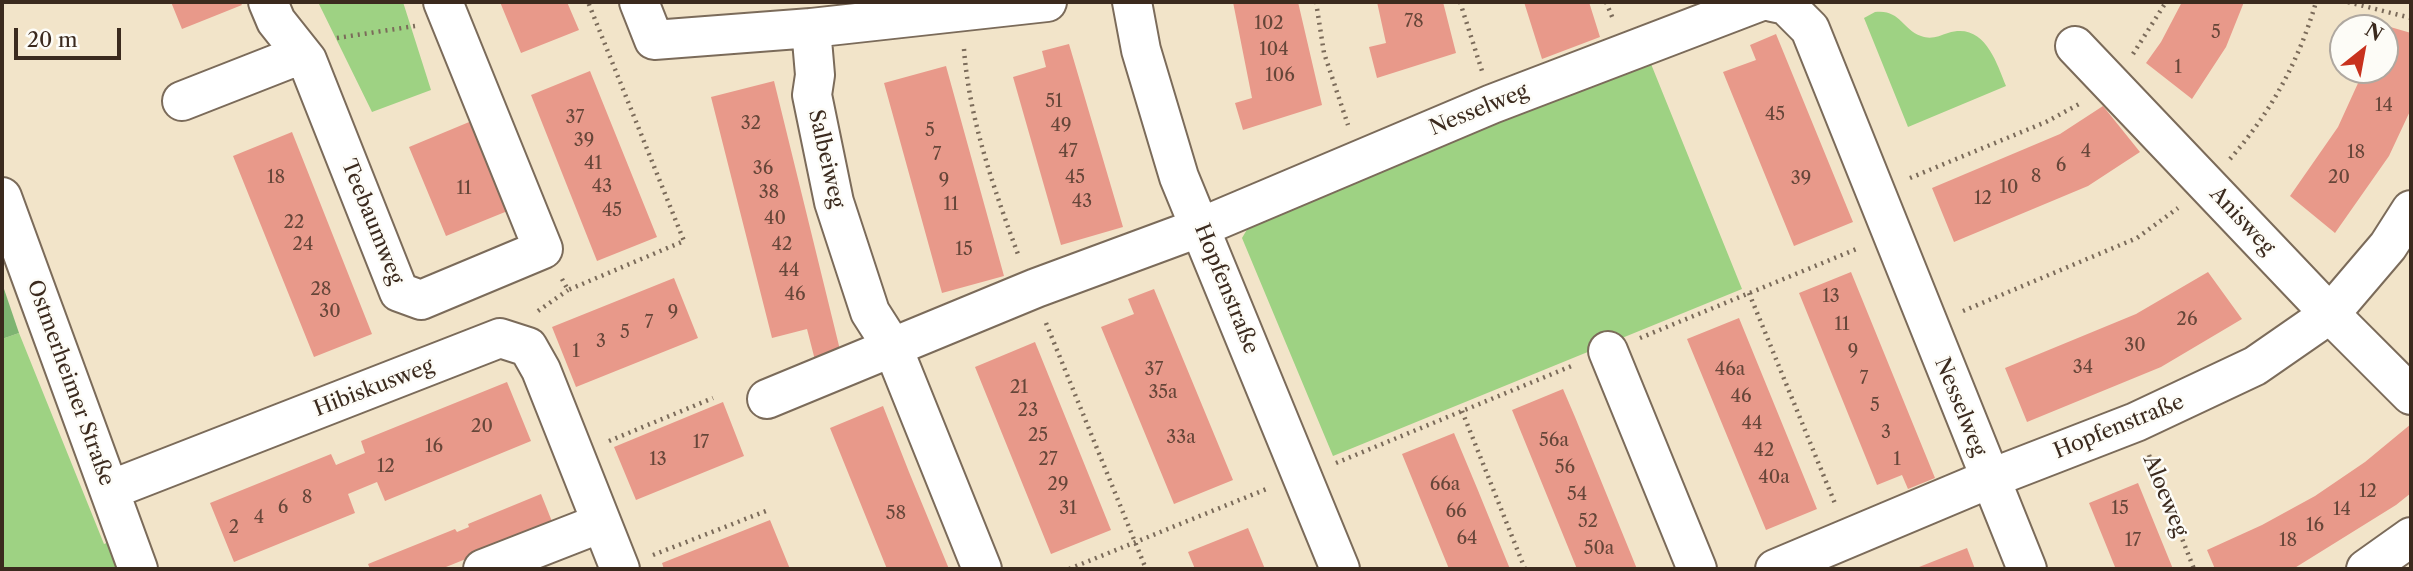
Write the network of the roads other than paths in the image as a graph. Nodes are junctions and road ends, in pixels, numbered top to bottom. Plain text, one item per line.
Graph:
1 (268, 2) edge
2 (639, 2) edge
3 (1047, 2) edge
4 (1132, 2) edge
5 (1759, 2) edge
6 (1772, 2) edge
7 (447, 11) edge
8 (811, 28) junction
9 (2075, 46) dead end
10 (298, 49) junction
11 (181, 101) dead end
12 (2, 197) edge
13 (2411, 210) edge
14 (1201, 227) junction
15 (2330, 314) junction
16 (893, 348) junction
17 (1608, 351) dead end
18 (2411, 395) edge
19 (767, 399) dead end
20 (1989, 479) junction
21 (110, 491) junction
22 (601, 523) junction
23 (2411, 537) edge
24 (138, 569) edge
25 (483, 569) edge
26 (620, 569) edge
27 (982, 569) edge
28 (1340, 569) edge
29 (1697, 569) edge
30 (1775, 569) edge
31 (2027, 569) edge
32 (2366, 569) edge

1 - 10 street, Teebaumweg
2 - 8 street
3 - 8 street
4 - 14 street, Hopfenstraße
5 - 14 street, Nesselweg
6 - 20 street, Nesselweg
7 - 10 street, Teebaumweg
8 - 16 street, Salbeiweg
9 - 15 street, Anisweg
10 - 11 street
12 - 21 street, Ostmerheimer Straße
13 - 15 street, Hopfenstraße
14 - 16 street
14 - 28 street, Hopfenstraße
15 - 18 street, Anisweg
15 - 20 street, Hopfenstraße
16 - 19 street
16 - 27 street, Salbeiweg
17 - 29 street
20 - 30 street, Hopfenstraße
20 - 31 street
21 - 22 street, Hibiskusweg
21 - 24 street, Ostmerheimer Straße
22 - 25 street
22 - 26 street, Hibiskusweg
23 - 32 street

